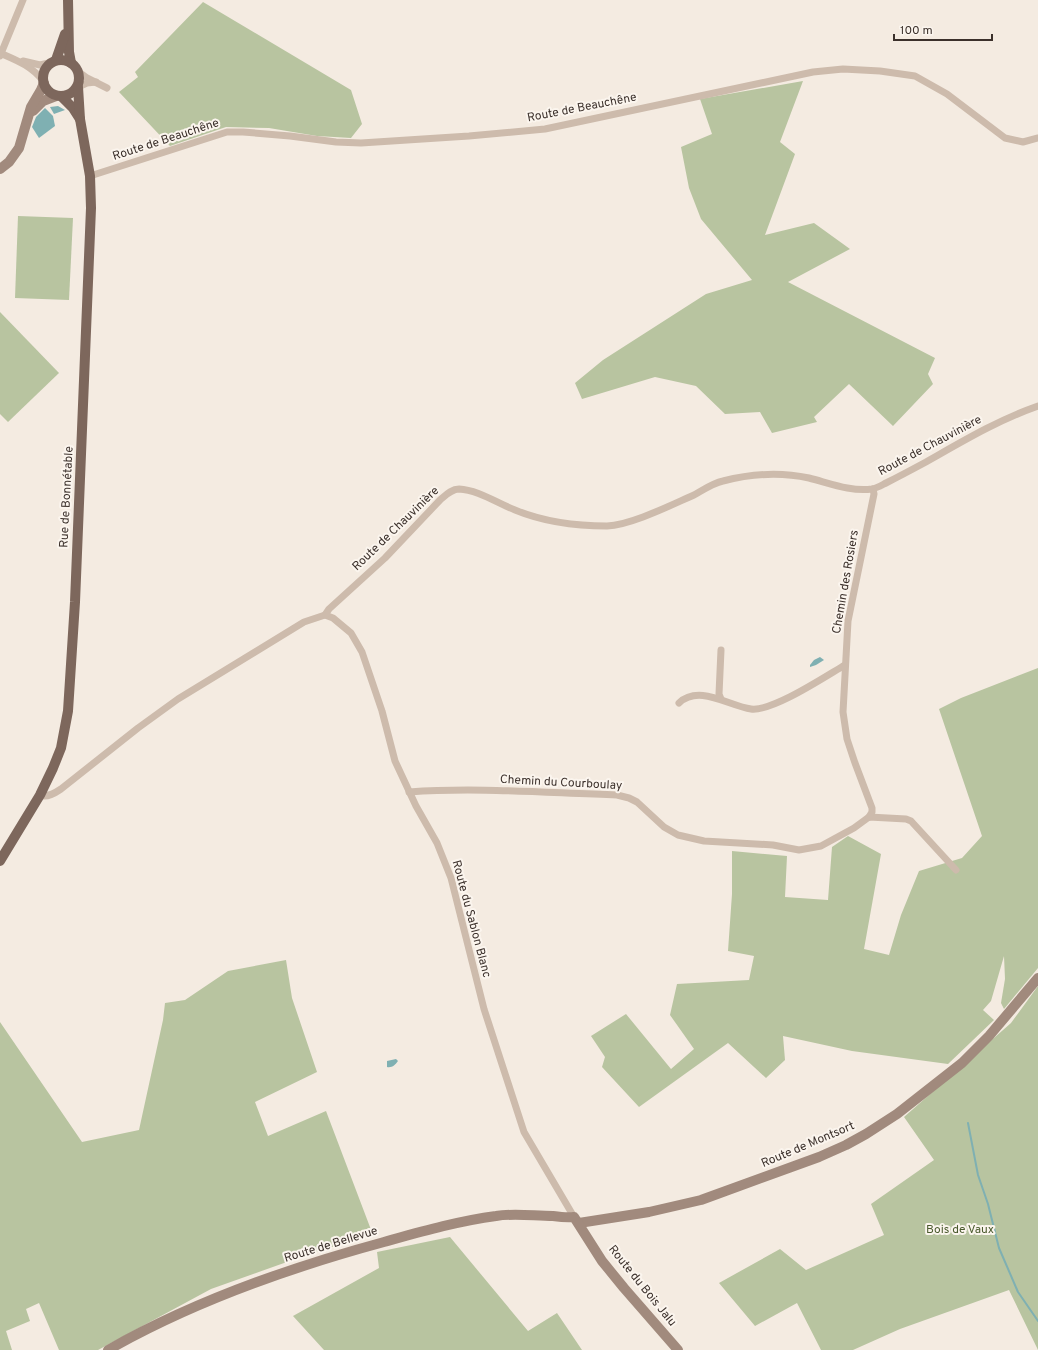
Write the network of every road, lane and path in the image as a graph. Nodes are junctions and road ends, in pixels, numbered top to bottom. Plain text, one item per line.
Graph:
1 (23, 0) edge
2 (68, 0) edge
3 (69, 22) junction
4 (0, 54) edge
5 (15, 59) junction
6 (54, 61) junction
7 (71, 63) junction
8 (79, 72) junction
9 (43, 82) junction
10 (96, 82) junction
11 (78, 87) junction
12 (107, 88) dead end
13 (59, 96) junction
14 (27, 119) junction
15 (80, 119) junction
16 (1038, 138) edge
17 (0, 169) edge
18 (90, 176) junction
19 (1038, 406) edge
20 (873, 489) junction
21 (325, 615) junction
22 (721, 650) dead end
23 (845, 665) junction
24 (721, 700) junction
25 (679, 703) dead end
26 (409, 792) junction
27 (40, 795) junction
28 (868, 817) junction
29 (0, 861) edge
30 (956, 870) dead end
31 (1038, 978) edge
32 (577, 1220) junction
33 (108, 1350) edge
34 (678, 1350) edge

1 - 4 street
2 - 3 main road
3 - 6 main road
3 - 7 main road
4 - 5 street
5 - 6 street
5 - 9 street
6 - 7 main road
6 - 9 main road
7 - 8 main road
8 - 10 street
8 - 11 main road
9 - 13 main road
9 - 14 street
10 - 11 street
10 - 12 street
11 - 13 main road
11 - 15 main road, Rue de Bonnétable
13 - 14 street
13 - 15 main road, Rue de Bonnétable
14 - 17 street
15 - 18 main road, Rue de Bonnétable
16 - 18 street, Route de Beauchêne
18 - 27 main road, Rue de Bonnétable
19 - 20 street, Route de Chauvinière
20 - 21 street, Route de Chauvinière
20 - 23 street, Chemin des Rosiers
21 - 26 street, Route du Sablon Blanc
21 - 27 street, Route de Chauvinière
22 - 24 street
23 - 24 street
23 - 28 street, Chemin des Rosiers
24 - 25 street
26 - 28 street, Chemin du Courboulay
26 - 32 street, Route du Sablon Blanc
27 - 29 main road, Rue de Bonnétable
28 - 30 street
31 - 32 street, Route de Montsort
32 - 33 street, Route de Bellevue
32 - 34 street, Route du Bois Jalu

